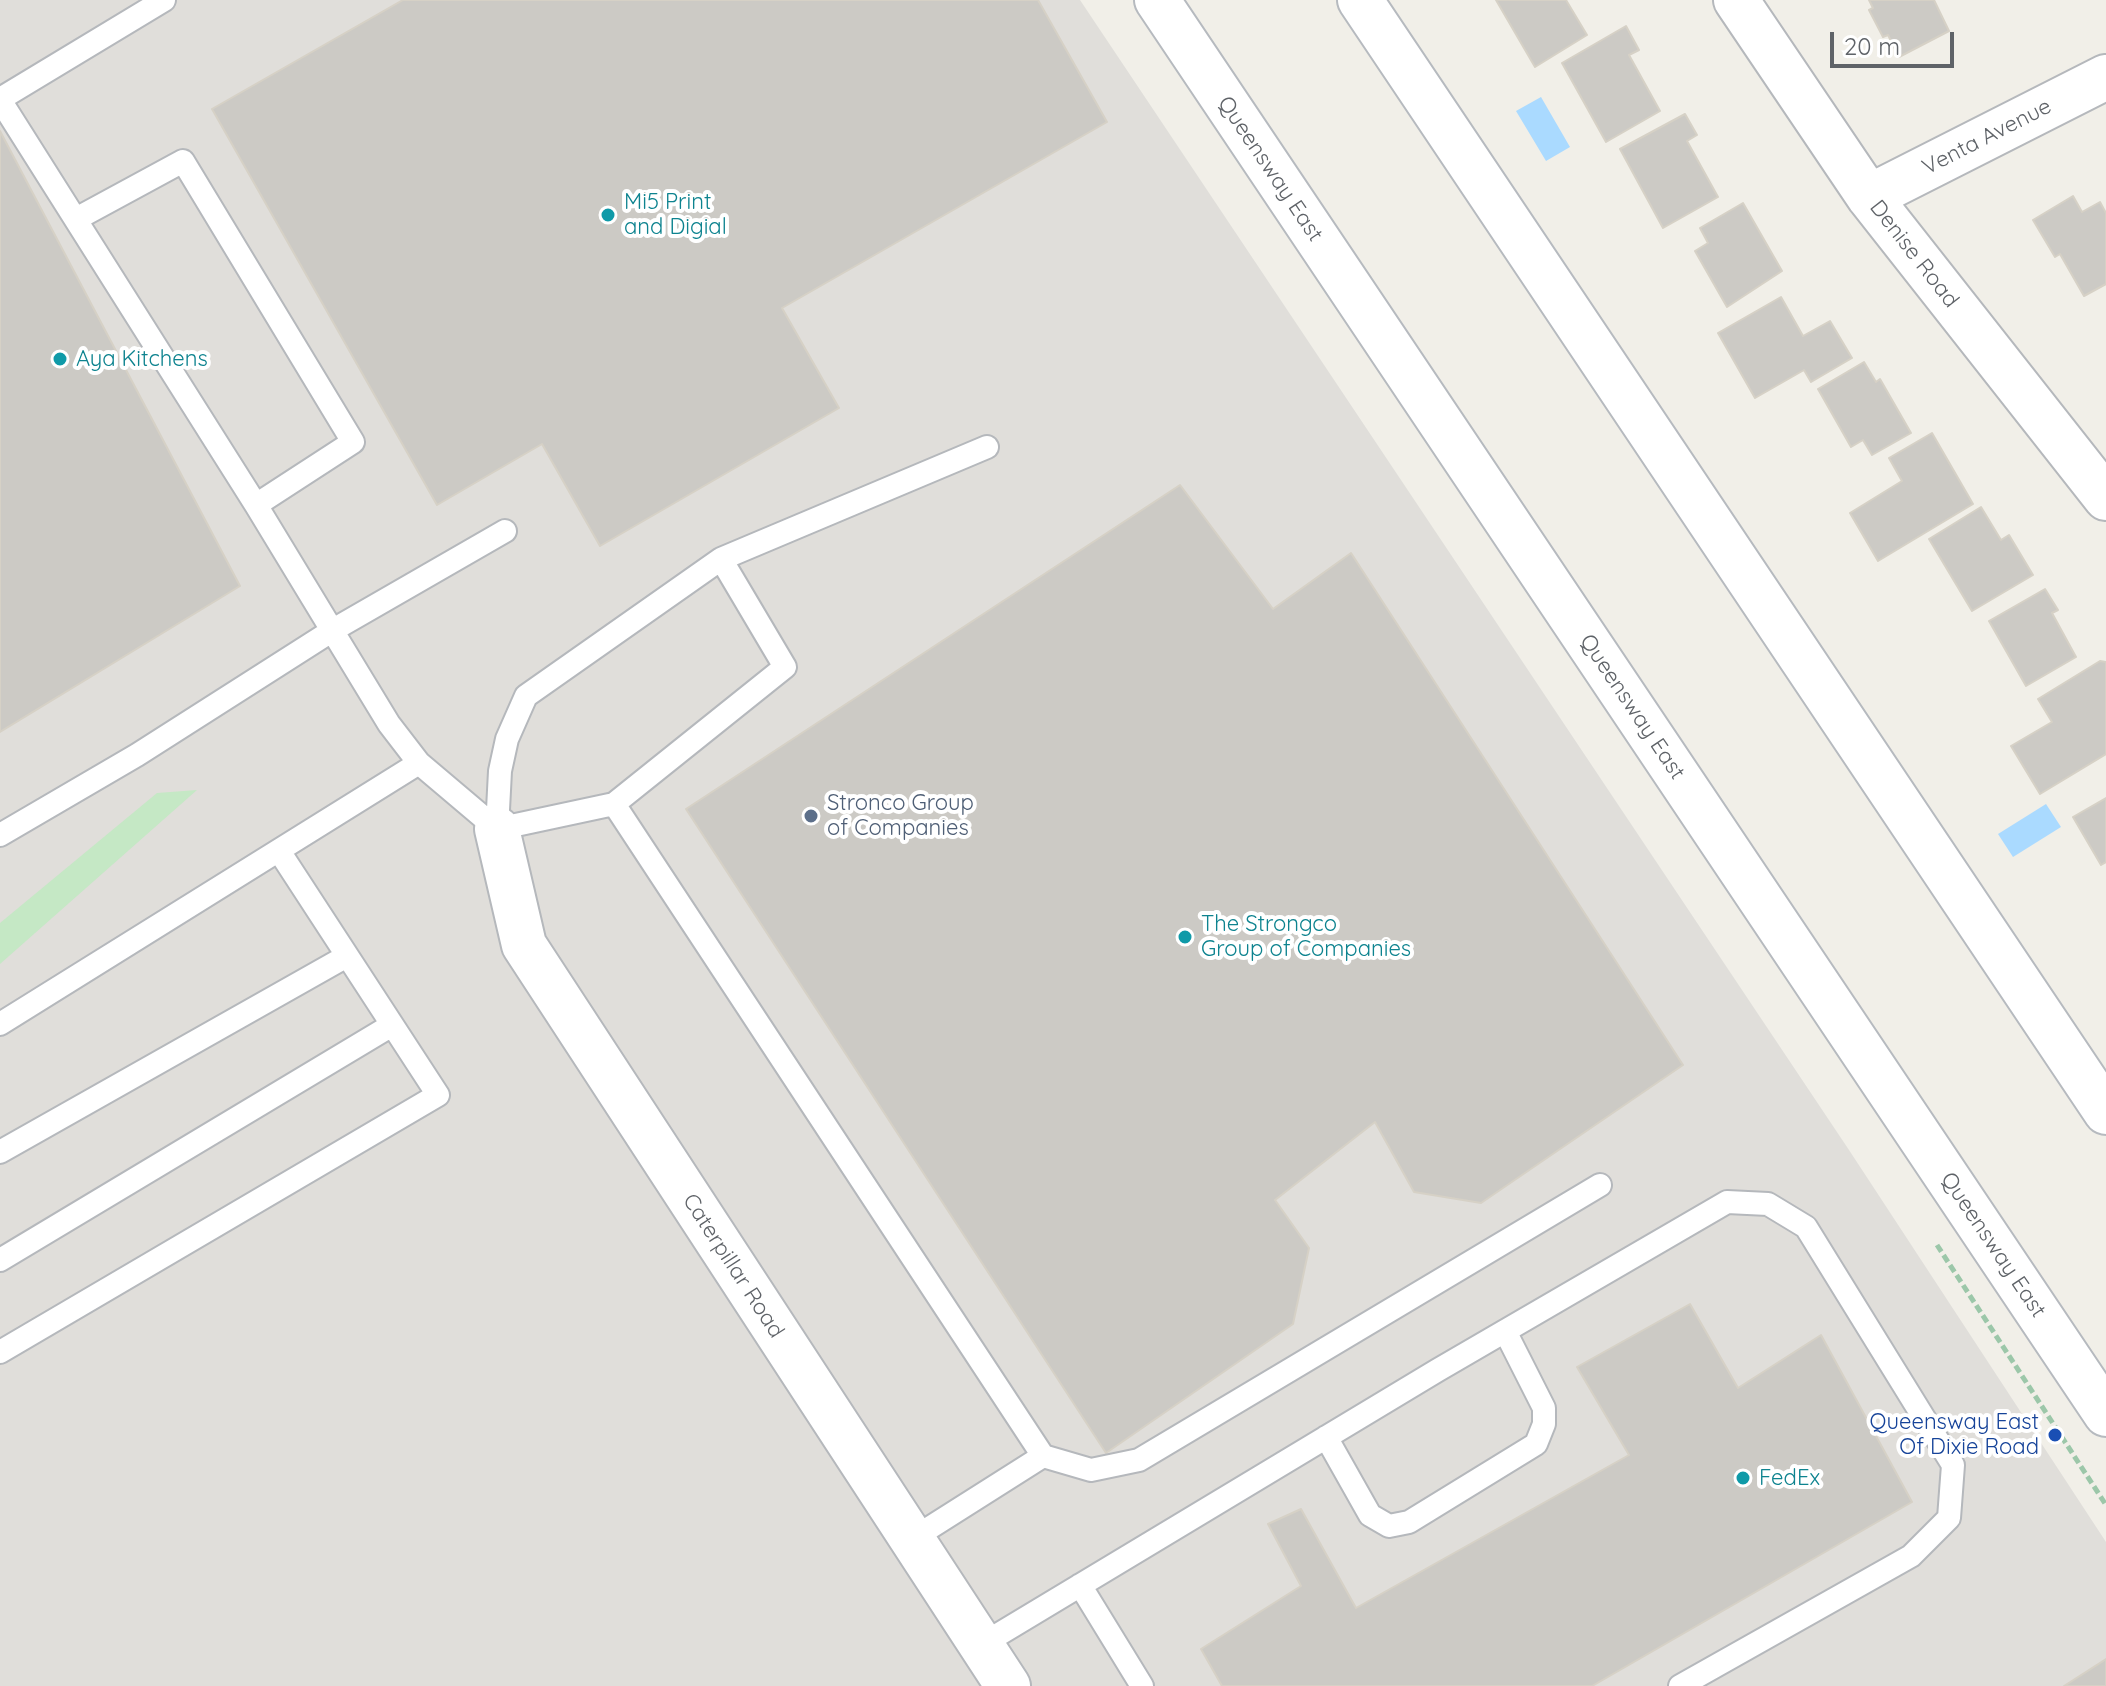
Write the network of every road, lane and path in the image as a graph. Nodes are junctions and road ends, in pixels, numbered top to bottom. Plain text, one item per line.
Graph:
1 (164, 0) edge
2 (1157, 0) edge
3 (1360, 0) edge
4 (1736, 0) edge
5 (2106, 77) edge
6 (0, 99) edge
7 (1869, 197) junction
8 (76, 219) junction
9 (987, 447) dead end
10 (2106, 498) edge
11 (256, 505) junction
12 (505, 531) dead end
13 (721, 559) junction
14 (333, 630) junction
15 (419, 763) junction
16 (614, 804) junction
17 (497, 829) junction
18 (0, 835) edge
19 (279, 851) junction
20 (347, 956) junction
21 (0, 1024) edge
22 (392, 1025) junction
23 (2106, 1112) edge
24 (0, 1152) edge
25 (1600, 1185) dead end
26 (0, 1260) edge
27 (1974, 1307) dead end
28 (1505, 1331) junction
29 (0, 1352) edge
30 (2106, 1414) edge
31 (1326, 1437) junction
32 (1043, 1456) junction
33 (2106, 1505) edge
34 (912, 1539) junction
35 (1080, 1585) junction
36 (981, 1645) junction
37 (1008, 1686) edge
38 (1142, 1686) edge
39 (1680, 1686) edge

1 - 6 lane
2 - 30 main road, Queensway East
3 - 23 main road
4 - 7 main road, Denise Road
5 - 7 main road, Venta Avenue
6 - 8 lane
7 - 10 main road, Denise Road
8 - 11 lane
8 - 11 lane
9 - 13 lane
11 - 14 lane
12 - 14 lane
13 - 16 lane
13 - 17 lane
14 - 15 lane
14 - 18 lane
15 - 17 lane
15 - 19 lane
16 - 17 lane
16 - 32 lane
17 - 34 main road, Caterpillar Road
19 - 20 lane
19 - 21 lane
20 - 22 lane
20 - 24 lane
22 - 26 lane
22 - 29 lane
25 - 32 lane
27 - 33 path
28 - 31 lane
28 - 31 lane
28 - 39 lane
31 - 35 lane
32 - 34 lane
34 - 36 main road, Caterpillar Road
35 - 36 lane
35 - 38 lane
36 - 37 main road, Caterpillar Road

